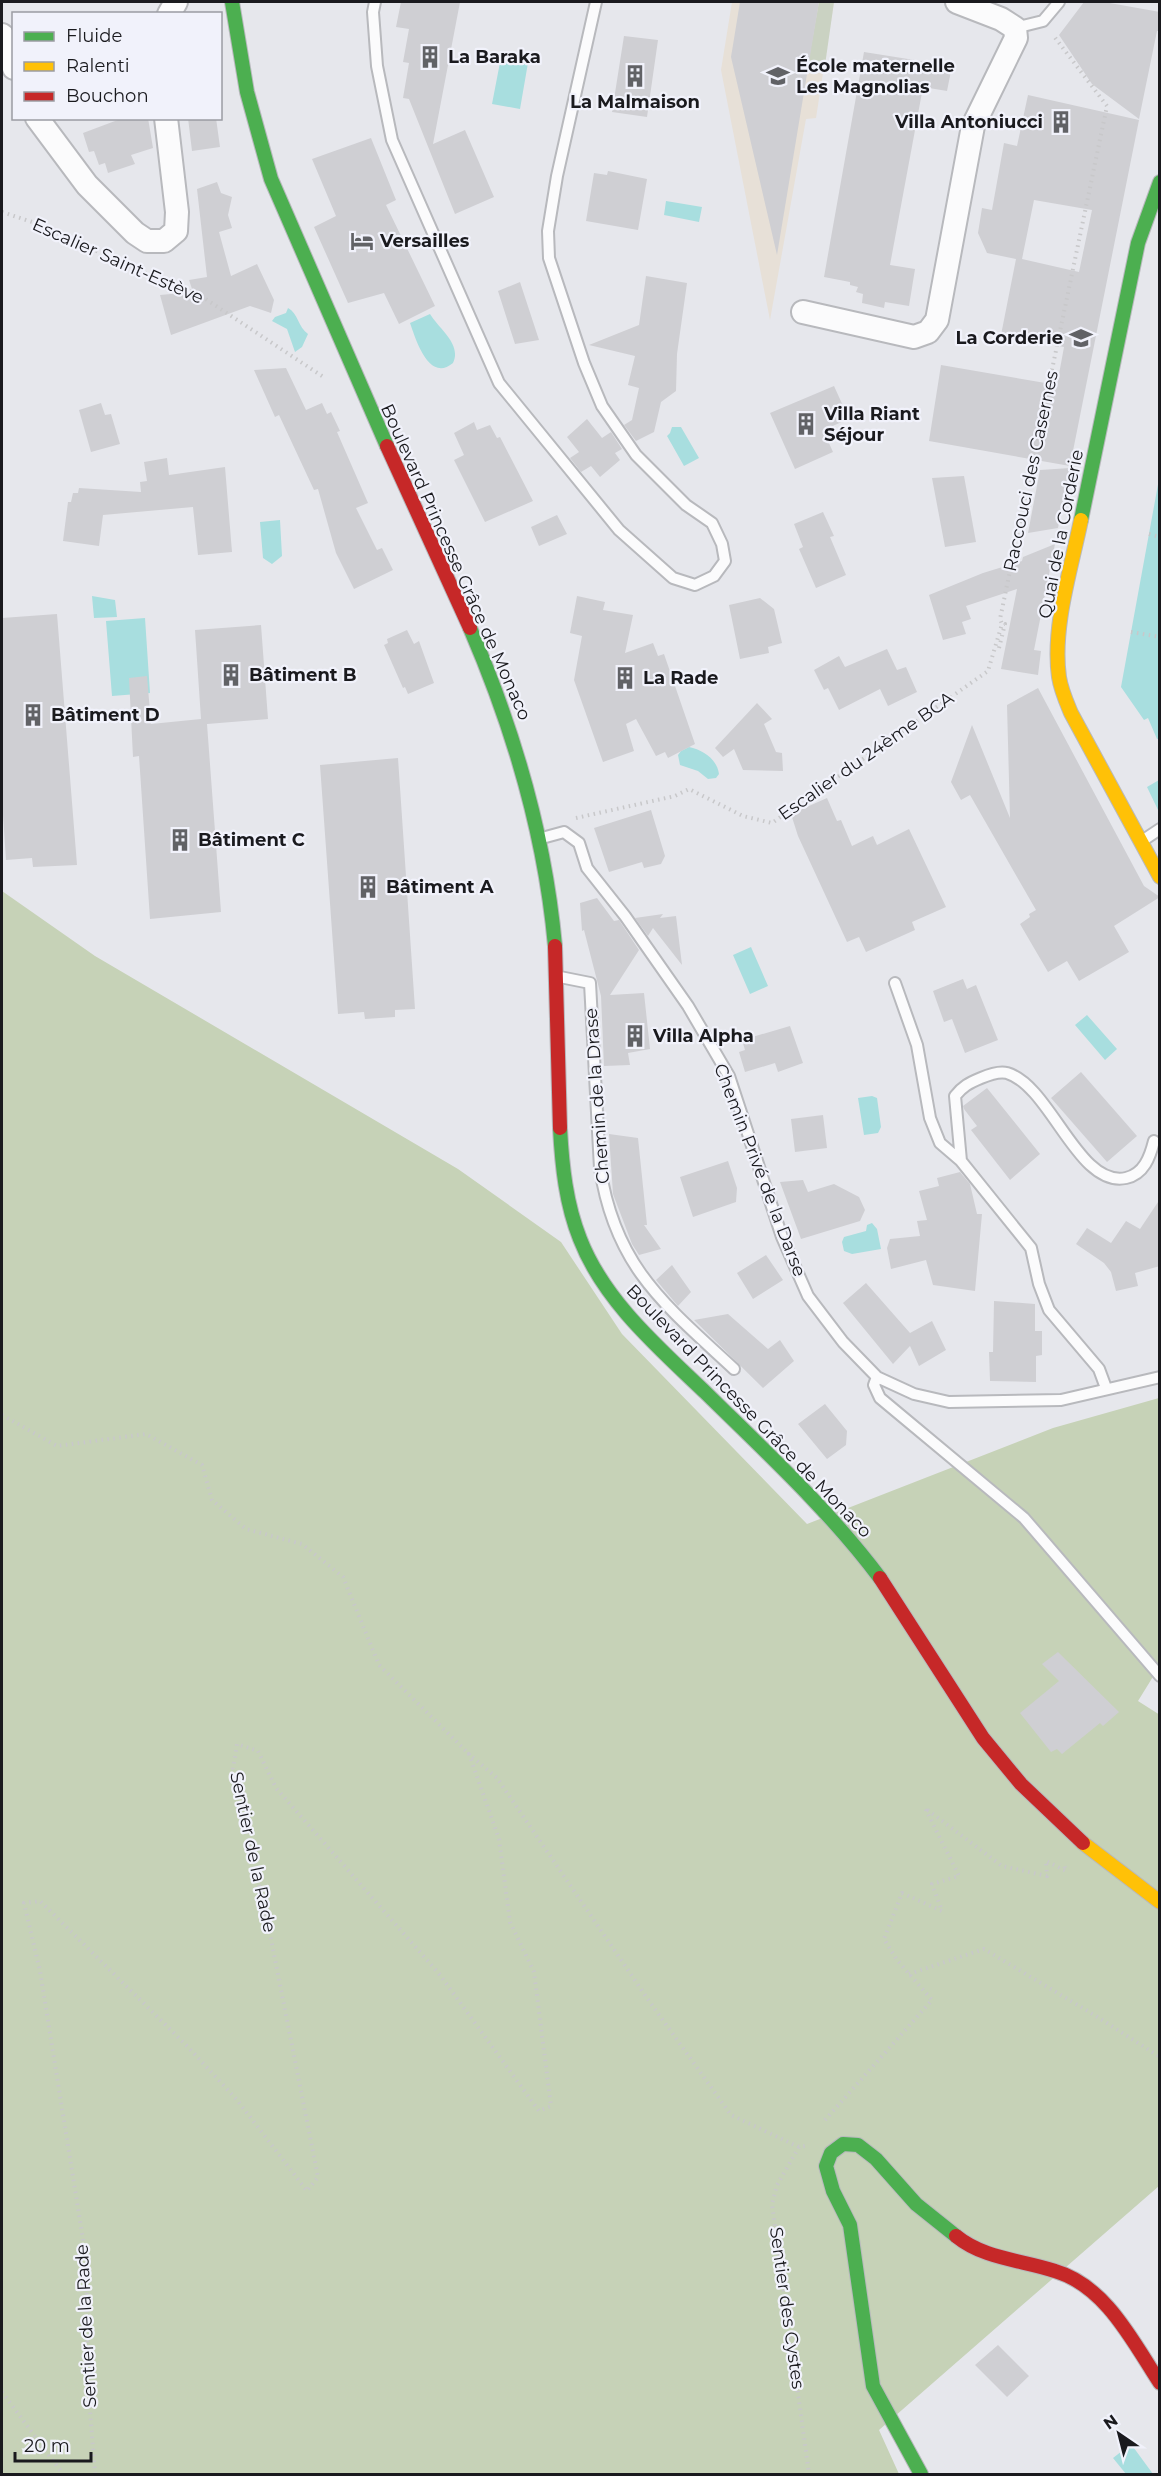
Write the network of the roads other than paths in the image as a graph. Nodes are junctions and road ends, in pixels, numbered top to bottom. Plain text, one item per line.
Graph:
1 (232, 2) edge
2 (375, 2) edge
3 (596, 2) edge
4 (957, 2) edge
5 (1059, 2) edge
6 (1015, 28) junction
7 (2, 34) edge
8 (12, 62) edge
9 (38, 120) edge
10 (166, 120) edge
11 (1159, 190) edge
12 (802, 312) dead end
13 (1160, 829) edge
14 (539, 839) junction
15 (1140, 842) junction
16 (1160, 877) edge
17 (557, 977) junction
18 (895, 983) dead end
19 (1155, 1141) dead end
20 (961, 1161) junction
21 (734, 1369) dead end
22 (877, 1377) junction
23 (1160, 1377) edge
24 (1106, 1388) junction
25 (1160, 1676) edge
26 (1160, 1902) edge
27 (1160, 2384) edge
28 (921, 2475) edge

1 - 14 main road, Boulevard Princesse Grâce de Monaco
2 - 3 lane
4 - 6 street
5 - 6 lane
6 - 12 street
7 - 8 street
9 - 10 street
11 - 15 main road, Quai de la Corderie
13 - 15 lane
14 - 17 main road, Boulevard Princesse Grâce de Monaco
14 - 22 lane, Chemin Privé de la Darse
15 - 16 main road, Quai de la Corderie
17 - 21 lane, Chemin de la Drase
17 - 26 main road, Boulevard Princesse Grâce de Monaco
18 - 20 lane
19 - 20 lane
20 - 24 lane
22 - 24 lane, Chemin Privé de la Darse
22 - 25 lane, Chemin Privé de la Darse
23 - 24 lane, Chemin Privé de la Darse
27 - 28 main road

